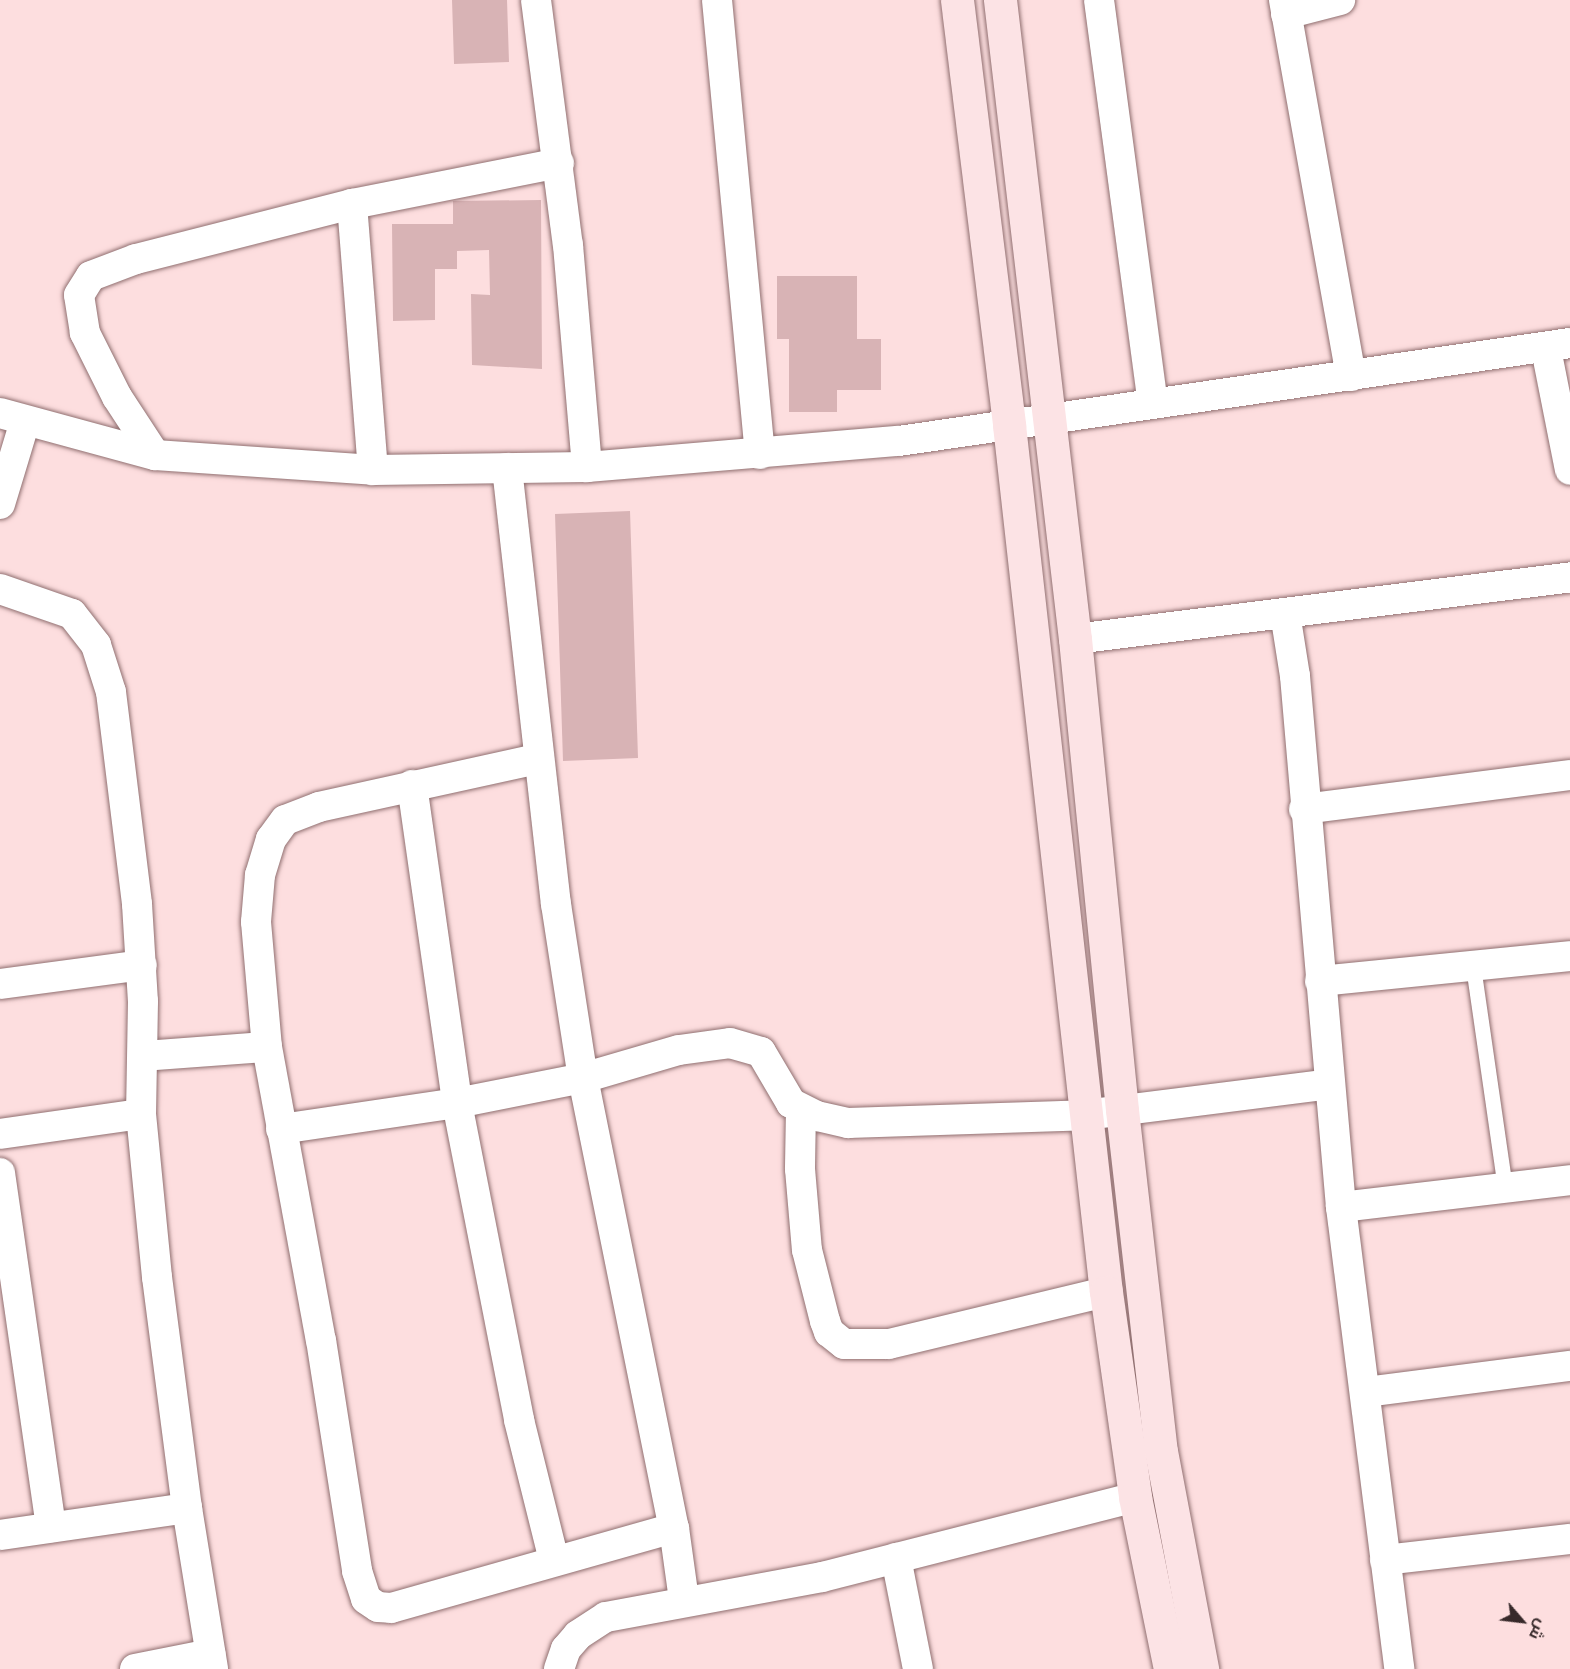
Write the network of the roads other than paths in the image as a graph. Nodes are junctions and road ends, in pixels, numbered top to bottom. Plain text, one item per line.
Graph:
1 (536, 0) edge
2 (717, 0) edge
3 (957, 0) edge
4 (1000, 0) edge
5 (1098, 0) edge
6 (1340, 0) edge
7 (1285, 7) edge
8 (559, 164) junction
9 (352, 204) junction
10 (1558, 346) edge
11 (1352, 376) junction
12 (1154, 403) junction
13 (13, 417) edge
14 (1049, 419) junction
15 (1010, 425) junction
16 (760, 454) junction
17 (155, 455) junction
18 (587, 467) junction
19 (507, 468) junction
20 (373, 470) junction
21 (1570, 470) edge
22 (0, 504) edge
23 (1570, 577) edge
24 (0, 589) edge
25 (1285, 613) junction
26 (1075, 639) junction
27 (537, 759) junction
28 (1570, 775) edge
29 (412, 784) junction
30 (1304, 809) junction
31 (1570, 956) edge
32 (142, 965) junction
33 (1473, 966) junction
34 (1320, 981) junction
35 (0, 984) edge
36 (267, 1047) junction
37 (143, 1056) junction
38 (583, 1078) junction
39 (1330, 1084) junction
40 (457, 1103) junction
41 (801, 1109) junction
42 (1122, 1110) junction
43 (141, 1114) junction
44 (1085, 1115) junction
45 (281, 1129) junction
46 (0, 1134) edge
47 (0, 1173) edge
48 (1570, 1180) edge
49 (1506, 1187) junction
50 (1341, 1207) junction
51 (1106, 1292) junction
52 (1570, 1366) edge
53 (1366, 1392) junction
54 (1135, 1497) junction
55 (186, 1508) junction
56 (51, 1527) junction
57 (674, 1528) junction
58 (0, 1535) edge
59 (1570, 1539) edge
60 (896, 1558) junction
61 (554, 1560) junction
62 (1385, 1560) junction
63 (684, 1600) junction
64 (212, 1661) edge
65 (135, 1669) edge
66 (559, 1669) edge
67 (918, 1669) edge
68 (1170, 1669) edge
69 (1202, 1669) edge
70 (1399, 1669) edge

1 - 8 street
2 - 16 street
3 - 15 main road
4 - 14 main road
5 - 12 street
6 - 7 street
7 - 11 street
8 - 9 street
8 - 18 street
9 - 17 street
9 - 20 street
10 - 11 street
10 - 21 street
11 - 12 street
12 - 14 street
13 - 17 street
13 - 22 street
14 - 15 street
14 - 26 main road
15 - 16 street
15 - 44 main road
16 - 18 street
17 - 20 street
18 - 19 street
19 - 20 street
19 - 27 street
23 - 25 street
24 - 32 street
25 - 26 street
25 - 30 street
26 - 42 main road
27 - 29 street
27 - 38 street
28 - 30 street
29 - 36 street
29 - 40 street
30 - 34 street
31 - 33 street
32 - 35 street
32 - 37 street
33 - 34 street
33 - 49 lane
34 - 39 street
36 - 37 street
36 - 45 street
37 - 43 street
38 - 40 street
38 - 41 street
38 - 57 street
39 - 42 street
39 - 50 street
40 - 45 street
40 - 61 street
41 - 44 street
41 - 51 street
42 - 44 street
42 - 69 main road
43 - 46 street
43 - 55 street
44 - 51 main road
45 - 61 street
47 - 56 street
48 - 49 street
49 - 50 street
50 - 53 street
51 - 54 main road
52 - 53 street
53 - 62 street
54 - 60 street
54 - 68 main road
55 - 56 street
55 - 64 street
56 - 58 street
57 - 61 street
57 - 63 street
59 - 62 street
60 - 63 street
60 - 67 street
62 - 70 street
63 - 66 street
64 - 65 street

